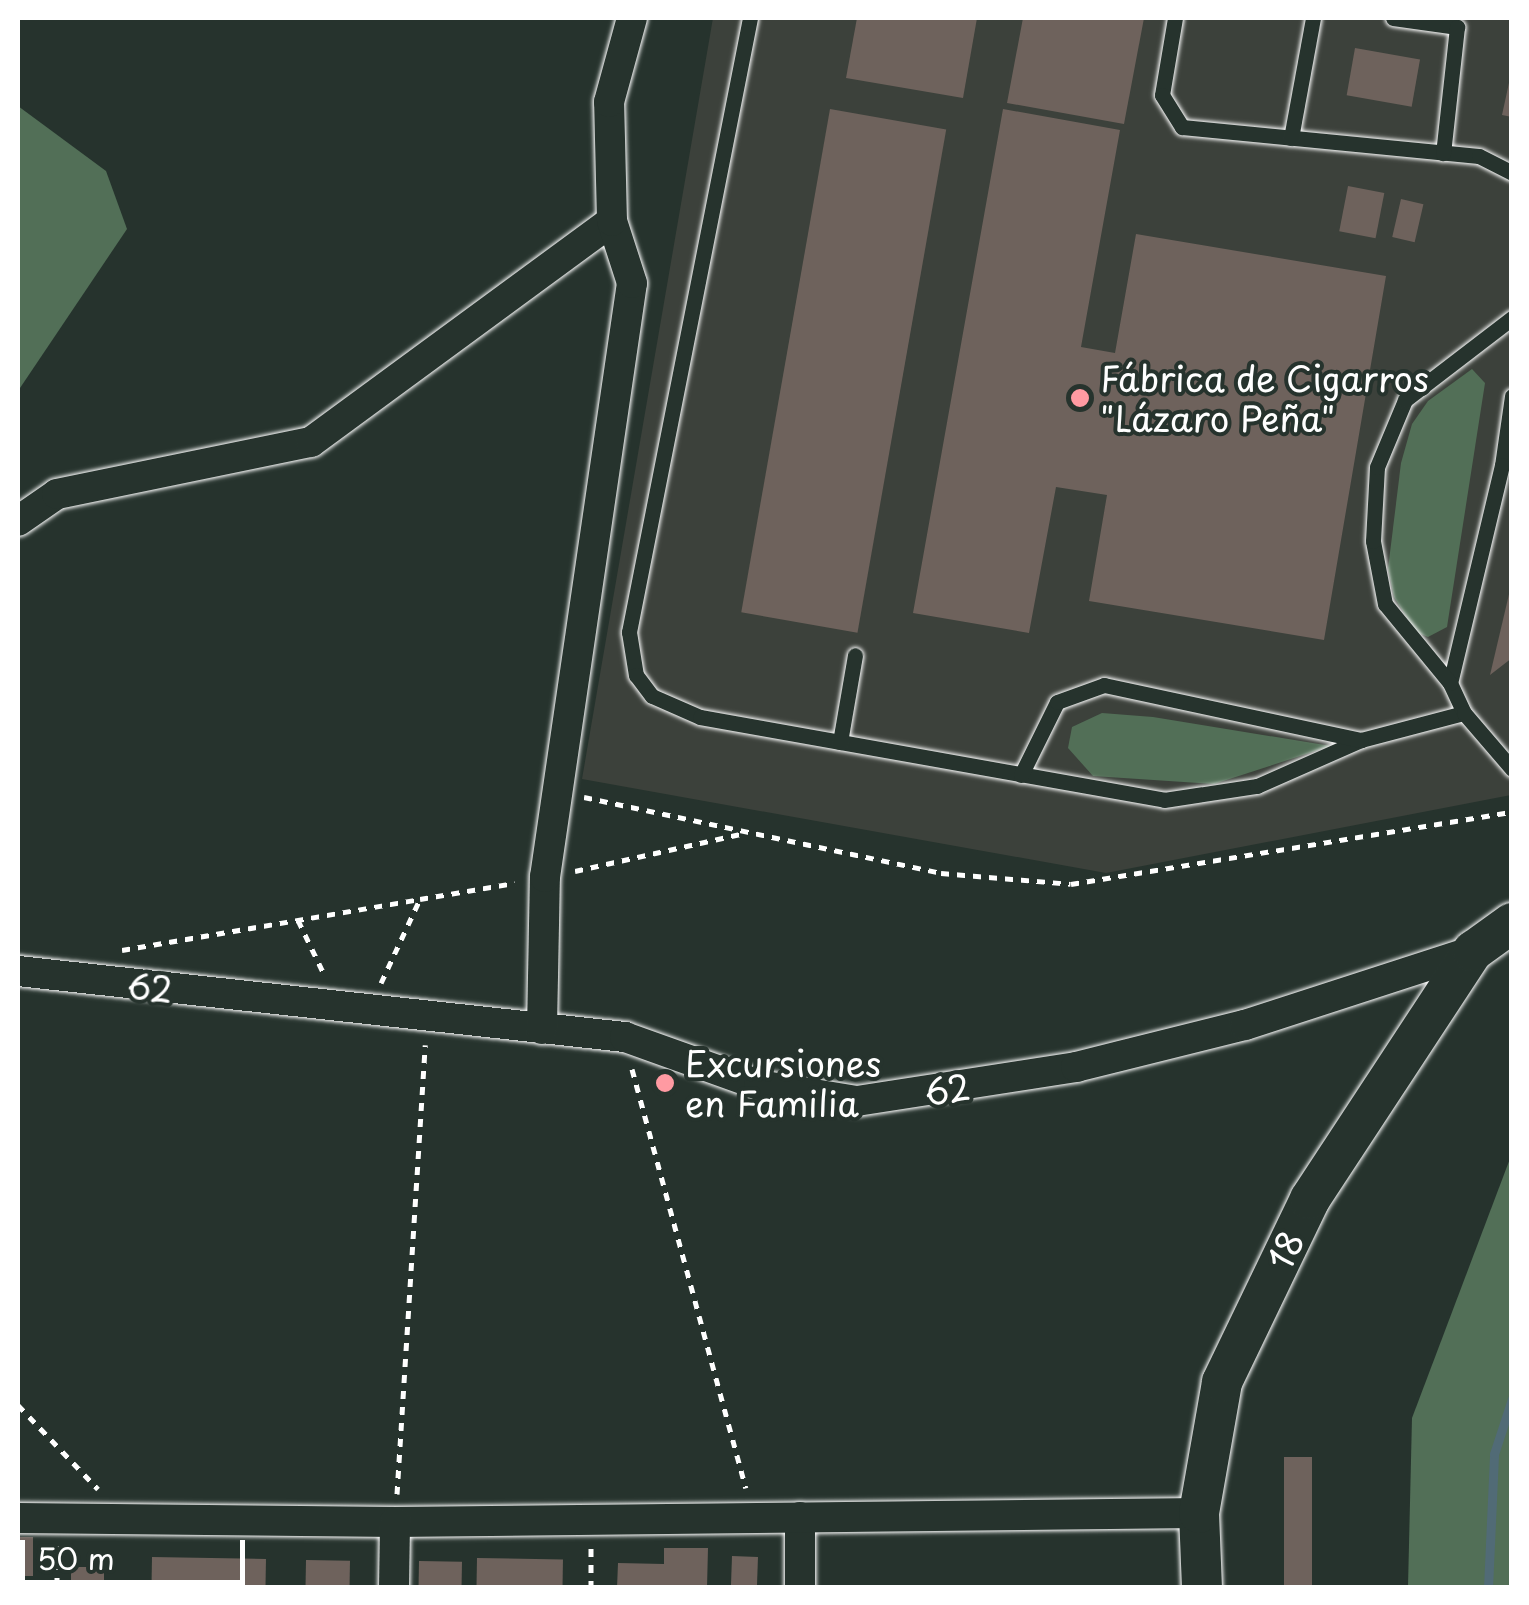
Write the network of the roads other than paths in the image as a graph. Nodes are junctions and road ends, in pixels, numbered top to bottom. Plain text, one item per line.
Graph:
1 (632, 18) edge
2 (750, 18) edge
3 (1175, 18) edge
4 (1313, 18) edge
5 (1392, 18) edge
6 (1291, 138) junction
7 (1443, 153) junction
8 (1512, 173) edge
9 (612, 221) junction
10 (1512, 318) edge
11 (1512, 396) edge
12 (1507, 466) edge
13 (18, 521) edge
14 (855, 655) dead end
15 (1450, 683) junction
16 (1464, 713) junction
17 (1361, 740) junction
18 (840, 742) junction
19 (1512, 770) edge
20 (1021, 776) junction
21 (1512, 923) edge
22 (1492, 948) edge
23 (18, 971) edge
24 (542, 1029) junction
25 (1199, 1513) junction
26 (800, 1517) junction
27 (18, 1518) edge
28 (395, 1522) junction
29 (394, 1588) edge
30 (800, 1588) edge
31 (1202, 1588) edge

1 - 9 street
2 - 18 lane
3 - 6 lane
4 - 6 lane
5 - 7 lane
6 - 7 lane
7 - 8 lane
9 - 13 street
9 - 24 street
10 - 15 lane
11 - 12 lane
12 - 15 lane
14 - 18 lane
15 - 16 lane
16 - 17 lane
16 - 19 lane
17 - 20 lane
17 - 20 lane
18 - 20 lane
21 - 22 street
22 - 24 street, 62
22 - 25 street, 18
23 - 24 street, 62
25 - 26 street
25 - 31 street, 18
26 - 28 street
26 - 30 street
27 - 28 street
28 - 29 street

